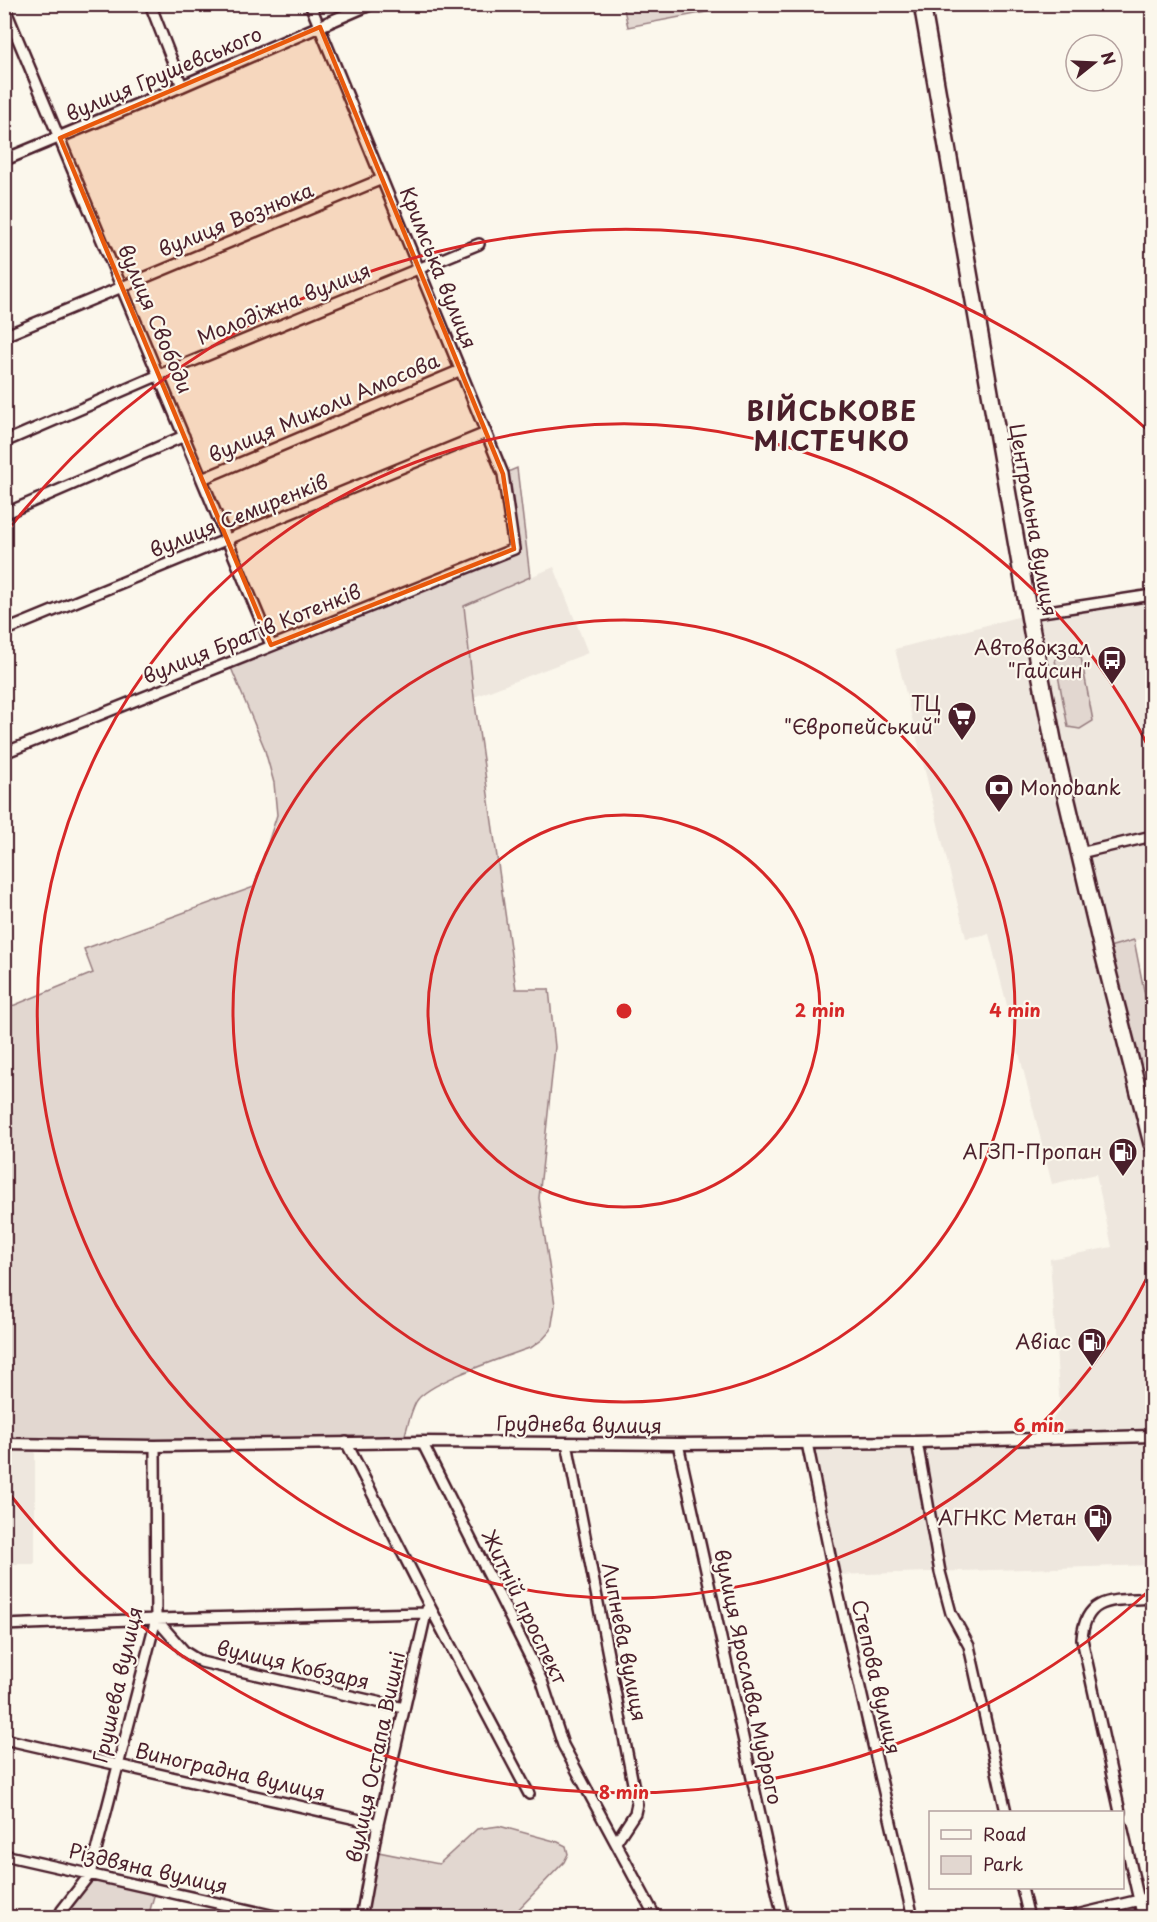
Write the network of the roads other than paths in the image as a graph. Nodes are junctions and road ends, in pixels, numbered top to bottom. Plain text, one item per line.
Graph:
1 (150, 4) edge
2 (310, 4) edge
3 (371, 4) edge
4 (921, 4) edge
5 (4, 6) edge
6 (320, 27) junction
7 (182, 86) junction
8 (60, 138) junction
9 (4, 160) edge
10 (382, 179) junction
11 (479, 244) dead end
12 (419, 269) junction
13 (121, 287) junction
14 (4, 336) edge
15 (461, 370) junction
16 (159, 375) junction
17 (486, 433) junction
18 (184, 436) junction
19 (4, 442) edge
20 (202, 479) junction
21 (4, 514) edge
22 (228, 540) junction
23 (514, 549) joint
24 (1152, 595) edge
25 (1029, 614) junction
26 (4, 631) edge
27 (271, 645) junction
28 (4, 741) edge
29 (7, 752) edge
30 (1152, 836) edge
31 (1080, 853) junction
32 (1152, 1144) edge
33 (1152, 1436) edge
34 (346, 1442) junction
35 (422, 1442) junction
36 (917, 1442) junction
37 (567, 1443) junction
38 (807, 1443) junction
39 (4, 1444) edge
40 (678, 1444) junction
41 (155, 1446) junction
42 (1152, 1598) edge
43 (427, 1609) junction
44 (156, 1619) junction
45 (4, 1625) edge
46 (404, 1708) junction
47 (4, 1739) edge
48 (119, 1764) junction
49 (529, 1794) dead end
50 (1006, 1811) edge
51 (1120, 1811) edge
52 (378, 1824) junction
53 (1124, 1835) edge
54 (616, 1842) junction
55 (4, 1855) edge
56 (90, 1874) junction
57 (1022, 1889) edge
58 (1152, 1897) edge
59 (1139, 1900) junction
60 (58, 1917) edge
61 (284, 1917) edge
62 (362, 1917) edge
63 (656, 1917) edge
64 (783, 1917) edge
65 (913, 1917) edge
66 (1029, 1917) edge
67 (1064, 1917) edge
68 (1143, 1917) edge

1 - 7 street
2 - 6 street, Кримська вулиця
3 - 6 street, вулиця Грушевського
4 - 25 highway, Центральна вулиця
5 - 8 street, вулиця Свободи
6 - 7 street, вулиця Грушевського
6 - 10 street, Кримська вулиця
7 - 8 street, вулиця Грушевського
8 - 9 street, вулиця Грушевського
8 - 13 street, вулиця Свободи
10 - 12 street, Кримська вулиця
10 - 13 street, вулиця Вознюка
11 - 12 street, Молодіжна вулиця
12 - 15 street, Кримська вулиця
12 - 16 street, Молодіжна вулиця
13 - 14 street, вулиця Вознюка
13 - 16 street, вулиця Свободи
15 - 17 street, Кримська вулиця
15 - 20 street, вулиця Миколи Амосова
16 - 18 street, вулиця Свободи
16 - 19 street, Молодіжна вулиця
17 - 22 street, вулиця Семиренків
17 - 23 street, Кримська вулиця
18 - 20 street, вулиця Свободи
18 - 21 street, вулиця Миколи Амосова
20 - 22 street, вулиця Свободи
22 - 26 street, вулиця Семиренків
22 - 27 street, вулиця Свободи
23 - 27 street, вулиця Братів Котенків
24 - 25 street
25 - 31 highway, Центральна вулиця
27 - 29 street, вулиця Братів Котенків
28 - 29 street
30 - 31 street
31 - 32 highway, Центральна вулиця
33 - 36 street, Груднева вулиця
34 - 35 street, Груднева вулиця
34 - 41 street, Груднева вулиця
34 - 43 street
35 - 37 street, Груднева вулиця
35 - 54 street, Житній проспект
36 - 38 street, Груднева вулиця
36 - 50 street
37 - 40 street, Груднева вулиця
37 - 54 street, Липнева вулиця
38 - 40 street, Груднева вулиця
38 - 65 street, Степова вулиця
39 - 41 street, Груднева вулиця
40 - 64 street, вулиця Ярослава Мудрого
41 - 44 street, Грушева вулиця
42 - 51 street
43 - 44 street, вулиця Кобзаря
43 - 46 street, вулиця Остапа Вишні
43 - 49 street
44 - 45 street, вулиця Кобзаря
44 - 46 street, вулиця Кобзаря
44 - 48 street, Грушева вулиця
46 - 52 street, вулиця Остапа Вишні
47 - 48 street, Виноградна вулиця
48 - 52 street, Виноградна вулиця
48 - 56 street, Грушева вулиця
52 - 62 street, вулиця Остапа Вишні
53 - 59 street
54 - 63 street, Житній проспект
55 - 56 street, Різдвяна вулиця
56 - 60 street, Грушева вулиця
56 - 61 street, Різдвяна вулиця
57 - 66 street
58 - 59 street
59 - 67 street
59 - 68 street

